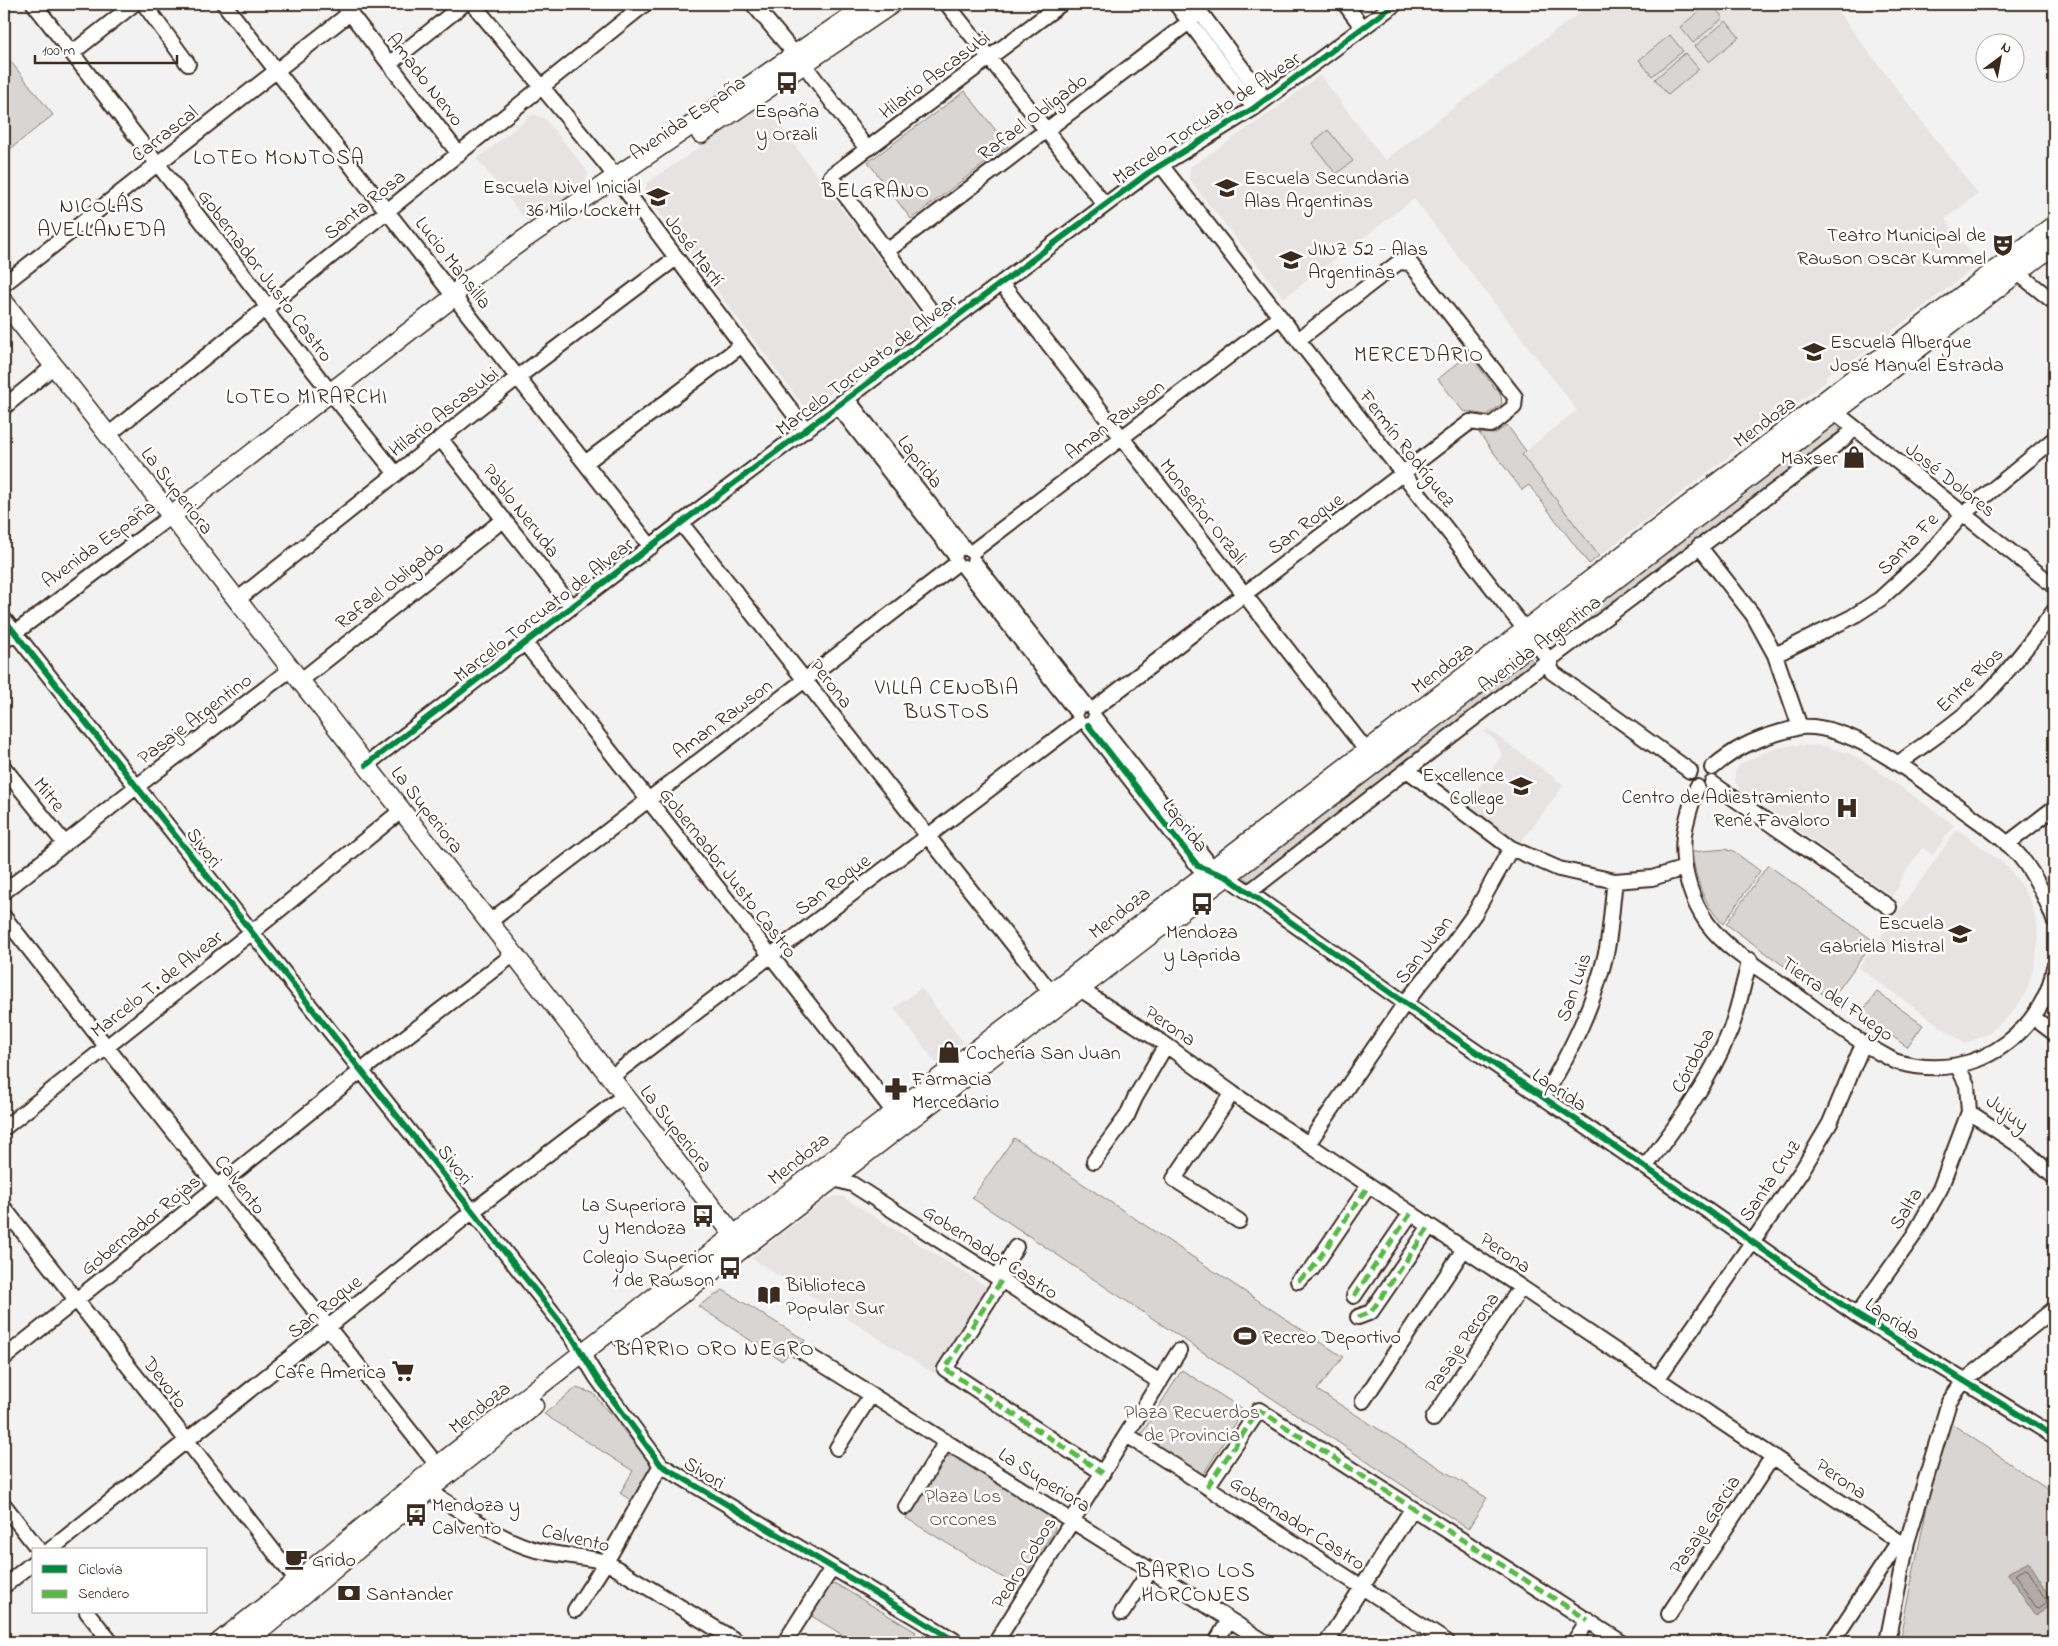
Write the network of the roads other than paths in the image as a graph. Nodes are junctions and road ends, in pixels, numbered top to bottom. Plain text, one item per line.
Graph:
1 (34, 4) edge
2 (134, 4) edge
3 (144, 4) edge
4 (224, 4) edge
5 (464, 4) edge
6 (474, 4) edge
7 (645, 4) edge
8 (753, 4) edge
9 (869, 4) edge
10 (892, 4) edge
11 (947, 4) edge
12 (1061, 4) edge
13 (1176, 4) edge
14 (1345, 4) edge
15 (1395, 4) edge
16 (346, 8) edge
17 (1197, 8) edge
18 (1189, 22) junction
19 (1363, 28) junction
20 (72, 53) junction
21 (990, 58) junction
22 (799, 60) junction
23 (188, 64) dead end
24 (389, 64) junction
25 (276, 70) junction
26 (542, 87) junction
27 (1259, 103) junction
28 (1046, 130) junction
29 (868, 149) junction
30 (458, 154) junction
31 (157, 164) junction
32 (1161, 165) junction
33 (619, 182) junction
34 (1105, 205) junction
35 (388, 211) junction
36 (2054, 225) edge
37 (2054, 245) edge
38 (2023, 249) junction
39 (887, 251) junction
40 (676, 258) junction
41 (1999, 267) junction
42 (2018, 273) junction
43 (1001, 283) junction
44 (4, 284) edge
45 (455, 296) junction
46 (4, 302) edge
47 (2054, 302) edge
48 (266, 308) junction
49 (1280, 317) junction
50 (943, 327) junction
51 (1298, 340) junction
52 (742, 345) junction
53 (54, 366) junction
54 (518, 377) junction
55 (329, 392) junction
56 (843, 402) junction
57 (1830, 406) junction
58 (4, 407) edge
59 (1854, 428) junction
60 (806, 430) junction
61 (108, 435) junction
62 (440, 438) junction
63 (1122, 438) junction
64 (2054, 439) edge
65 (585, 463) junction
66 (396, 474) junction
67 (1403, 474) junction
68 (1963, 514) junction
69 (171, 516) junction
70 (504, 519) junction
71 (681, 523) junction
72 (1699, 546) junction
73 (651, 547) junction
74 (964, 558) junction
75 (2054, 586) edge
76 (1244, 595) junction
77 (237, 600) junction
78 (572, 607) junction
79 (2054, 610) edge
80 (4, 619) edge
81 (9, 636) edge
82 (1530, 637) junction
83 (525, 643) junction
84 (1775, 655) junction
85 (1549, 660) junction
86 (296, 675) junction
87 (805, 680) junction
88 (1086, 715) junction
89 (1800, 727) junction
90 (1371, 757) junction
91 (1899, 763) junction
92 (366, 765) junction
93 (4, 768) edge
94 (1693, 768) junction
95 (1712, 768) junction
96 (1407, 770) junction
97 (1712, 783) junction
98 (136, 786) junction
99 (1697, 787) junction
100 (648, 800) junction
101 (2054, 808) edge
102 (402, 810) junction
103 (928, 836) junction
104 (65, 844) junction
105 (2007, 844) junction
106 (1511, 848) junction
107 (1685, 868) junction
108 (1208, 871) junction
109 (1227, 876) junction
110 (1615, 881) junction
111 (4, 892) edge
112 (1249, 892) junction
113 (1889, 907) dead end
114 (4, 918) edge
115 (2054, 920) edge
116 (489, 922) junction
117 (252, 932) junction
118 (514, 954) junction
119 (770, 956) junction
120 (1750, 960) junction
121 (1086, 964) junction
122 (2054, 967) edge
123 (1082, 989) junction
124 (1052, 992) junction
125 (1405, 1003) junction
126 (2034, 1018) junction
127 (2054, 1033) edge
128 (1863, 1044) junction
129 (1166, 1046) junction
130 (106, 1048) junction
131 (1958, 1066) junction
132 (362, 1071) junction
133 (611, 1077) junction
134 (1232, 1093) junction
135 (625, 1095) junction
136 (1543, 1098) junction
137 (1970, 1112) junction
138 (898, 1119) junction
139 (4, 1128) edge
140 (1308, 1144) junction
141 (846, 1149) junction
142 (1094, 1161) dead end
143 (849, 1166) junction
144 (1645, 1167) junction
145 (814, 1173) junction
146 (2054, 1177) edge
147 (833, 1178) junction
148 (852, 1184) junction
149 (1369, 1185) junction
150 (218, 1187) junction
151 (4, 1208) edge
152 (473, 1211) junction
153 (1411, 1213) junction
154 (1239, 1221) dead end
155 (1430, 1226) junction
156 (739, 1241) junction
157 (1752, 1242) junction
158 (1016, 1246) dead end
159 (1464, 1249) junction
160 (999, 1280) junction
161 (1298, 1281) dead end
162 (1521, 1287) junction
163 (1354, 1296) dead end
164 (76, 1300) junction
165 (2054, 1309) edge
166 (1857, 1315) junction
167 (1358, 1317) dead end
168 (328, 1329) junction
169 (803, 1352) dead end
170 (1179, 1352) dead end
171 (4, 1358) edge
172 (585, 1358) junction
173 (1658, 1378) junction
174 (1160, 1382) junction
175 (1962, 1382) junction
176 (871, 1395) junction
177 (1363, 1401) dead end
178 (1433, 1419) dead end
179 (1127, 1435) junction
180 (2054, 1436) edge
181 (187, 1440) junction
182 (946, 1442) junction
183 (837, 1448) dead end
184 (1773, 1456) junction
185 (661, 1465) junction
186 (441, 1471) junction
187 (1103, 1473) junction
188 (1206, 1487) junction
189 (430, 1489) junction
190 (4, 1505) edge
191 (906, 1507) dead end
192 (1412, 1508) junction
193 (1072, 1521) junction
194 (1903, 1541) junction
195 (37, 1548) edge
196 (52, 1548) edge
197 (606, 1562) junction
198 (32, 1564) edge
199 (832, 1568) junction
200 (1150, 1571) junction
201 (297, 1581) junction
202 (4, 1586) edge
203 (1362, 1587) junction
204 (575, 1610) dead end
205 (1122, 1613) dead end
206 (89, 1614) edge
207 (1668, 1614) dead end
208 (1229, 1620) junction
209 (1588, 1620) junction
210 (110, 1642) edge
211 (219, 1642) edge
212 (247, 1642) edge
213 (738, 1642) edge
214 (785, 1642) edge
215 (957, 1642) edge
216 (996, 1642) edge
217 (1216, 1642) edge
218 (1265, 1642) edge
219 (1327, 1642) edge
220 (1447, 1642) edge
221 (1574, 1642) edge
222 (1621, 1642) edge
223 (1832, 1642) edge
224 (1887, 1642) edge

1 - 20 street, Gobernador Justo Castro
2 - 20 street
3 - 23 street
4 - 25 street, Lucio Mansilla
5 - 24 street
6 - 26 street, José Martí
7 - 26 street, Santa Rosa
8 - 22 street
9 - 22 main road, Avenida España
10 - 22 main road, Avenida España
11 - 21 street
12 - 21 street, Hilario Ascasubi
13 - 18 street
14 - 19 street
15 - 19 street, Marcelo Torcuato de Alvear
16 - 24 street, Amado Nervo
16 - 25 street, Carrascal
17 - 18 street, Rafael Obligado
17 - 27 street
18 - 27 street
18 - 28 street, Rafael Obligado
19 - 27 street, Marcelo Torcuato de Alvear
20 - 31 street, Gobernador Justo Castro
21 - 28 street
21 - 29 street, Hilario Ascasubi
22 - 29 street
22 - 33 main road, Avenida España
24 - 30 street, Amado Nervo
25 - 31 street, Carrascal
25 - 35 street, Lucio Mansilla
26 - 30 street, Santa Rosa
26 - 33 street, José Martí
27 - 32 street, Marcelo Torcuato de Alvear
28 - 34 street
28 - 39 street, Rafael Obligado
29 - 39 street, Hilario Ascasubi
30 - 35 street, Santa Rosa
31 - 44 street, Carrascal
31 - 48 street, Gobernador Justo Castro
32 - 34 street, Marcelo Torcuato de Alvear
32 - 49 street, Fermín Rodríguez
33 - 40 street, José Martí
33 - 45 main road, Avenida España
34 - 43 street, Marcelo Torcuato de Alvear
35 - 45 street, Lucio Mansilla
35 - 48 street, Santa Rosa
36 - 38 main road, Mendoza
37 - 42 main road, Mendoza
38 - 41 main road, Mendoza
38 - 42 street
39 - 50 street
40 - 52 street, José Martí
40 - 54 street, Hilario Ascasubi
41 - 42 street
41 - 57 main road, Mendoza
42 - 47 street
42 - 57 main road, Mendoza
43 - 50 street, Marcelo Torcuato de Alvear
43 - 63 street, Monseñor Orzali
45 - 54 street, Lucio Mansilla
45 - 55 main road, Avenida España
46 - 53 main road, La Superiora
48 - 55 street, Gobernador Justo Castro
48 - 61 street, Santa Rosa
49 - 51 street, Fermín Rodríguez
49 - 63 street, Aman Rawson
50 - 56 street, Marcelo Torcuato de Alvear
51 - 67 street, Fermín Rodríguez
51 - 67 street, San Roque
52 - 60 street, José Martí
52 - 65 street
53 - 58 street
53 - 61 main road, La Superiora
54 - 62 street, Hilario Ascasubi
54 - 65 street, Lucio Mansilla
55 - 66 street, Gobernador Justo Castro
55 - 69 main road, Avenida España
56 - 60 street, Marcelo Torcuato de Alvear
56 - 74 street, Laprida
57 - 59 street, José Dolores
57 - 82 main road, Mendoza
59 - 68 street, José Dolores
59 - 72 street, Avenida Argentina
60 - 71 street, Marcelo Torcuato de Alvear
61 - 69 main road, La Superiora
62 - 66 street, Hilario Ascasubi
62 - 70 street, Pablo Neruda
63 - 74 street, Aman Rawson
63 - 76 street, Monseñor Orzali
64 - 68 street, Santa Fe
65 - 73 street, Lucio Mansilla
66 - 77 street, Hilario Ascasubi
67 - 76 street, San Roque
67 - 82 street, Fermín Rodríguez
68 - 75 street, José Dolores
68 - 84 street, Santa Fe
69 - 77 main road, La Superiora
69 - 81 street, Avenida España
70 - 78 street, Pablo Neruda
70 - 86 street, Rafael Obligado
71 - 73 street, Marcelo Torcuato de Alvear
71 - 87 street, Perona
72 - 84 street
72 - 85 street, Avenida Argentina
73 - 78 street, Marcelo Torcuato de Alvear
74 - 87 street, Aman Rawson
74 - 88 street, Laprida
76 - 88 street, San Roque
76 - 90 street, Monseñor Orzali
77 - 86 main road, La Superiora
78 - 83 street, Marcelo Torcuato de Alvear
79 - 91 street, Entre Ríos
80 - 81 street, Sivori
81 - 98 street, Sivori
82 - 85 street, Fermín Rodríguez
82 - 90 main road, Mendoza
83 - 92 street, Marcelo Torcuato de Alvear
83 - 100 street, Gobernador Justo Castro
84 - 89 street
85 - 94 street, Fermín Rodríguez
85 - 96 street, Avenida Argentina
86 - 92 main road, La Superiora
86 - 98 street, Pasaje Argentino
87 - 100 street, Aman Rawson
87 - 103 street, Perona
88 - 103 street, San Roque
88 - 108 street, Laprida
89 - 91 street
89 - 95 street
90 - 108 main road, Mendoza
90 - 109 main road, Mendoza
91 - 105 street
92 - 102 main road, La Superiora
93 - 104 street, Mitre
94 - 95 street
94 - 99 street
95 - 97 street
96 - 106 street
96 - 112 street, Avenida Argentina
97 - 99 street
97 - 113 street
98 - 104 street, Pasaje Argentino
98 - 117 street, Sivori
99 - 107 street, Tierra del Fuego
100 - 116 street, Aman Rawson
100 - 119 street, Gobernador Justo Castro
101 - 105 street
102 - 116 main road, La Superiora
102 - 117 street, Marcelo T. de Alvear
103 - 119 street, San Roque
103 - 124 street, Perona
104 - 111 street, Pasaje Argentino
105 - 115 street
106 - 110 street
106 - 125 street, San Juan
107 - 110 street
107 - 120 street, Tierra del Fuego
108 - 109 street, Laprida
108 - 121 main road, Mendoza
109 - 112 street, Laprida
109 - 123 main road, Mendoza
110 - 136 street, San Luis
112 - 125 street, Laprida
114 - 130 street, Calvento
116 - 118 main road, La Superiora
117 - 130 street, Marcelo T. de Alvear
117 - 132 street, Sivori
118 - 132 street, Gobernador Rojas
118 - 133 main road, La Superiora
119 - 133 street, San Roque
119 - 138 street, Gobernador Justo Castro
120 - 128 street, Tierra del Fuego
120 - 144 street, Córdoba
121 - 123 street
121 - 124 main road, Mendoza
122 - 126 street, Tierra del Fuego
123 - 124 main road, Mendoza
123 - 129 street, Perona
124 - 138 main road, Mendoza
124 - 138 main road, Mendoza
125 - 136 street, Laprida
125 - 140 street, San Juan
126 - 127 street
126 - 131 street, Tierra del Fuego
128 - 131 street, Tierra del Fuego
128 - 157 street, Santa Cruz
129 - 134 street, Perona
129 - 142 street
130 - 139 street, Marcelo T. de Alvear
130 - 150 street, Calvento
131 - 137 street, Jujuy
132 - 150 street, Gobernador Rojas
132 - 152 street, Sivori
133 - 135 main road, La Superiora
134 - 140 street, Perona
134 - 154 street
135 - 152 street, San Roque
135 - 156 main road, La Superiora
136 - 144 street, Laprida
137 - 146 street, Jujuy
137 - 166 street, Salta
138 - 141 main road, Mendoza
138 - 143 main road, Mendoza
140 - 149 street, Perona
141 - 143 street
141 - 145 main road, Mendoza
143 - 147 main road, Mendoza
143 - 148 street
144 - 157 street, Laprida
145 - 147 street, Gobernador Castro
145 - 156 main road, Mendoza
147 - 148 street, Gobernador Castro
147 - 156 main road, Mendoza
148 - 160 street, Gobernador Castro
149 - 153 street, Perona
149 - 161 street
150 - 164 street, Gobernador Rojas
150 - 168 street, Calvento
151 - 164 street, Devoto
152 - 168 street, San Roque
152 - 172 street, Sivori
153 - 155 street, Perona
153 - 163 street
155 - 159 street, Perona
155 - 167 street
156 - 172 main road, Mendoza
157 - 166 street, Laprida
157 - 173 street, Santa Cruz
158 - 160 street
159 - 162 street, Perona
159 - 177 street
160 - 174 street, Gobernador Castro
160 - 187 street
162 - 173 street, Perona
162 - 178 street, Pasaje Perona
164 - 171 street, Gobernador Rojas
164 - 181 street, Devoto
165 - 175 street
166 - 175 street, Laprida
168 - 181 street, San Roque
168 - 186 street, Calvento
169 - 176 street, La Superiora
170 - 174 street, Pedro Cobos
172 - 185 street, Sivori
172 - 186 main road, Mendoza
173 - 184 street, Perona
174 - 179 street, Pedro Cobos
175 - 180 street, Laprida
175 - 194 street
176 - 182 street, La Superiora
176 - 183 street
179 - 187 street, Pedro Cobos
179 - 188 street, Gobernador Castro
181 - 196 street, San Roque
181 - 201 street, Devoto
182 - 191 street
182 - 193 street, La Superiora
184 - 194 street, Perona
184 - 207 street, Pasaje Garcia
185 - 197 street
185 - 199 street, Sivori
186 - 189 main road, Mendoza
186 - 201 main road, Mendoza
187 - 193 street, Pedro Cobos
188 - 192 street
188 - 203 street, Gobernador Castro
189 - 197 street, Calvento
189 - 212 main road, Mendoza
190 - 195 street
192 - 203 street
192 - 209 street
193 - 200 street, La Superiora
193 - 216 street, Pedro Cobos
194 - 223 street
194 - 224 street
197 - 204 street
197 - 213 street, Calvento
198 - 202 street
199 - 214 street
199 - 215 street, Sivori
200 - 205 street
200 - 208 street, La Superiora
201 - 211 main road, Mendoza
203 - 219 street
203 - 220 street, Gobernador Castro
206 - 210 street
208 - 217 street
208 - 218 street, La Superiora
209 - 221 street
209 - 222 street

